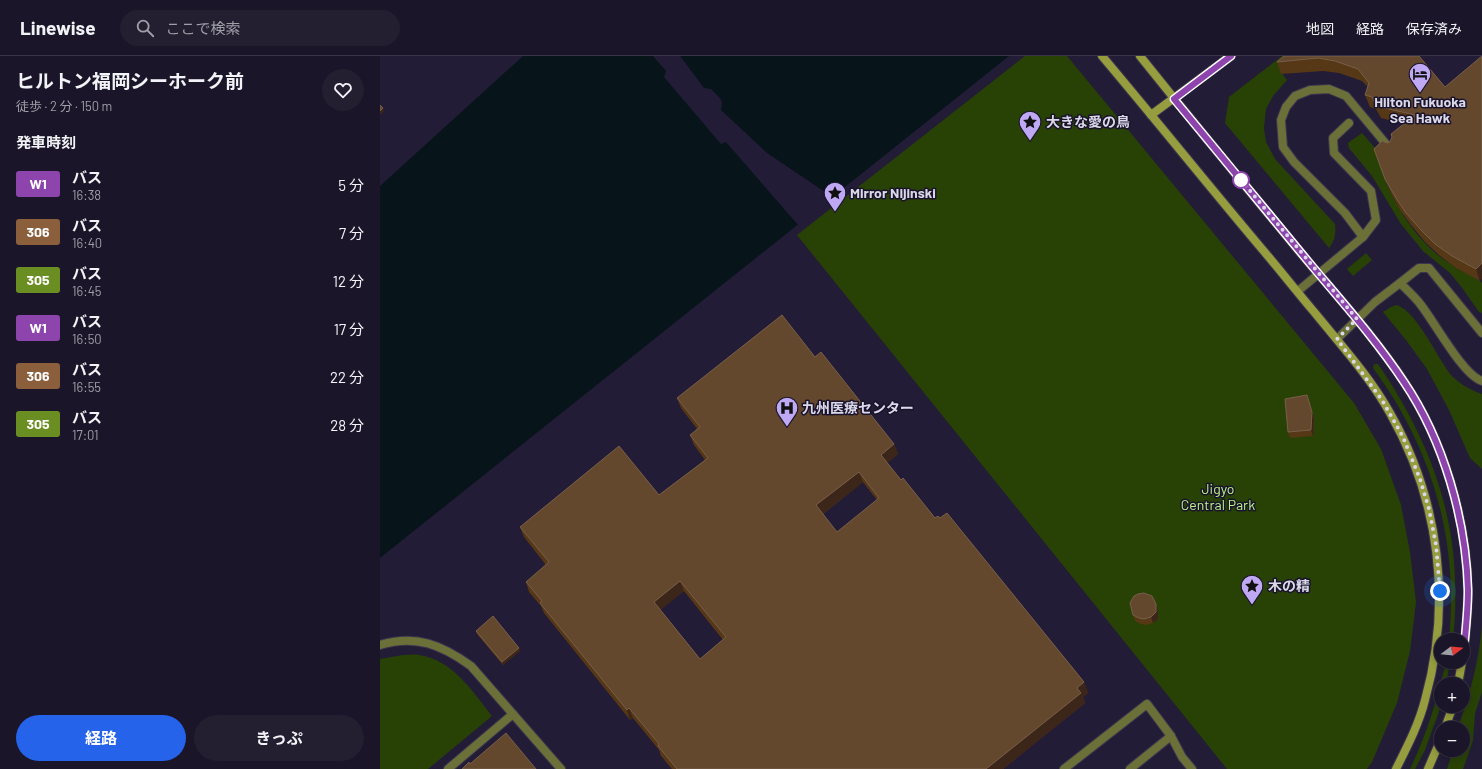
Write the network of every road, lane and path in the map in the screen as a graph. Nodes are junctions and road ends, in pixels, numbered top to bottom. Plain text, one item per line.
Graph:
1 (1102, 56) edge
2 (1140, 56) edge
3 (1231, 56) edge
4 (1174, 99) junction
5 (1151, 115) junction
6 (1349, 123) dead end
7 (1391, 150) edge
8 (1362, 237) junction
9 (1319, 275) junction
10 (1400, 283) junction
11 (1298, 292) junction
12 (1357, 319) junction
13 (1481, 330) edge
14 (1337, 339) junction
15 (1482, 382) edge
16 (1465, 633) edge
17 (380, 645) edge
18 (513, 714) junction
19 (1171, 736) junction
20 (1434, 755) edge
21 (448, 769) edge
22 (561, 769) edge
23 (1064, 769) edge
24 (1130, 769) edge
25 (1192, 769) edge
26 (1396, 769) edge
27 (1428, 769) edge

1 - 5 street
2 - 4 street
3 - 4 street
4 - 5 street
4 - 9 street
5 - 11 street
6 - 8 street
7 - 8 street
8 - 9 street
9 - 11 street
9 - 12 street
10 - 12 street
10 - 13 street
10 - 15 street
11 - 14 street
12 - 14 street
12 - 16 street
14 - 26 street
17 - 18 street
18 - 21 street
18 - 22 street
19 - 23 street
19 - 24 street
19 - 25 street
20 - 27 street

